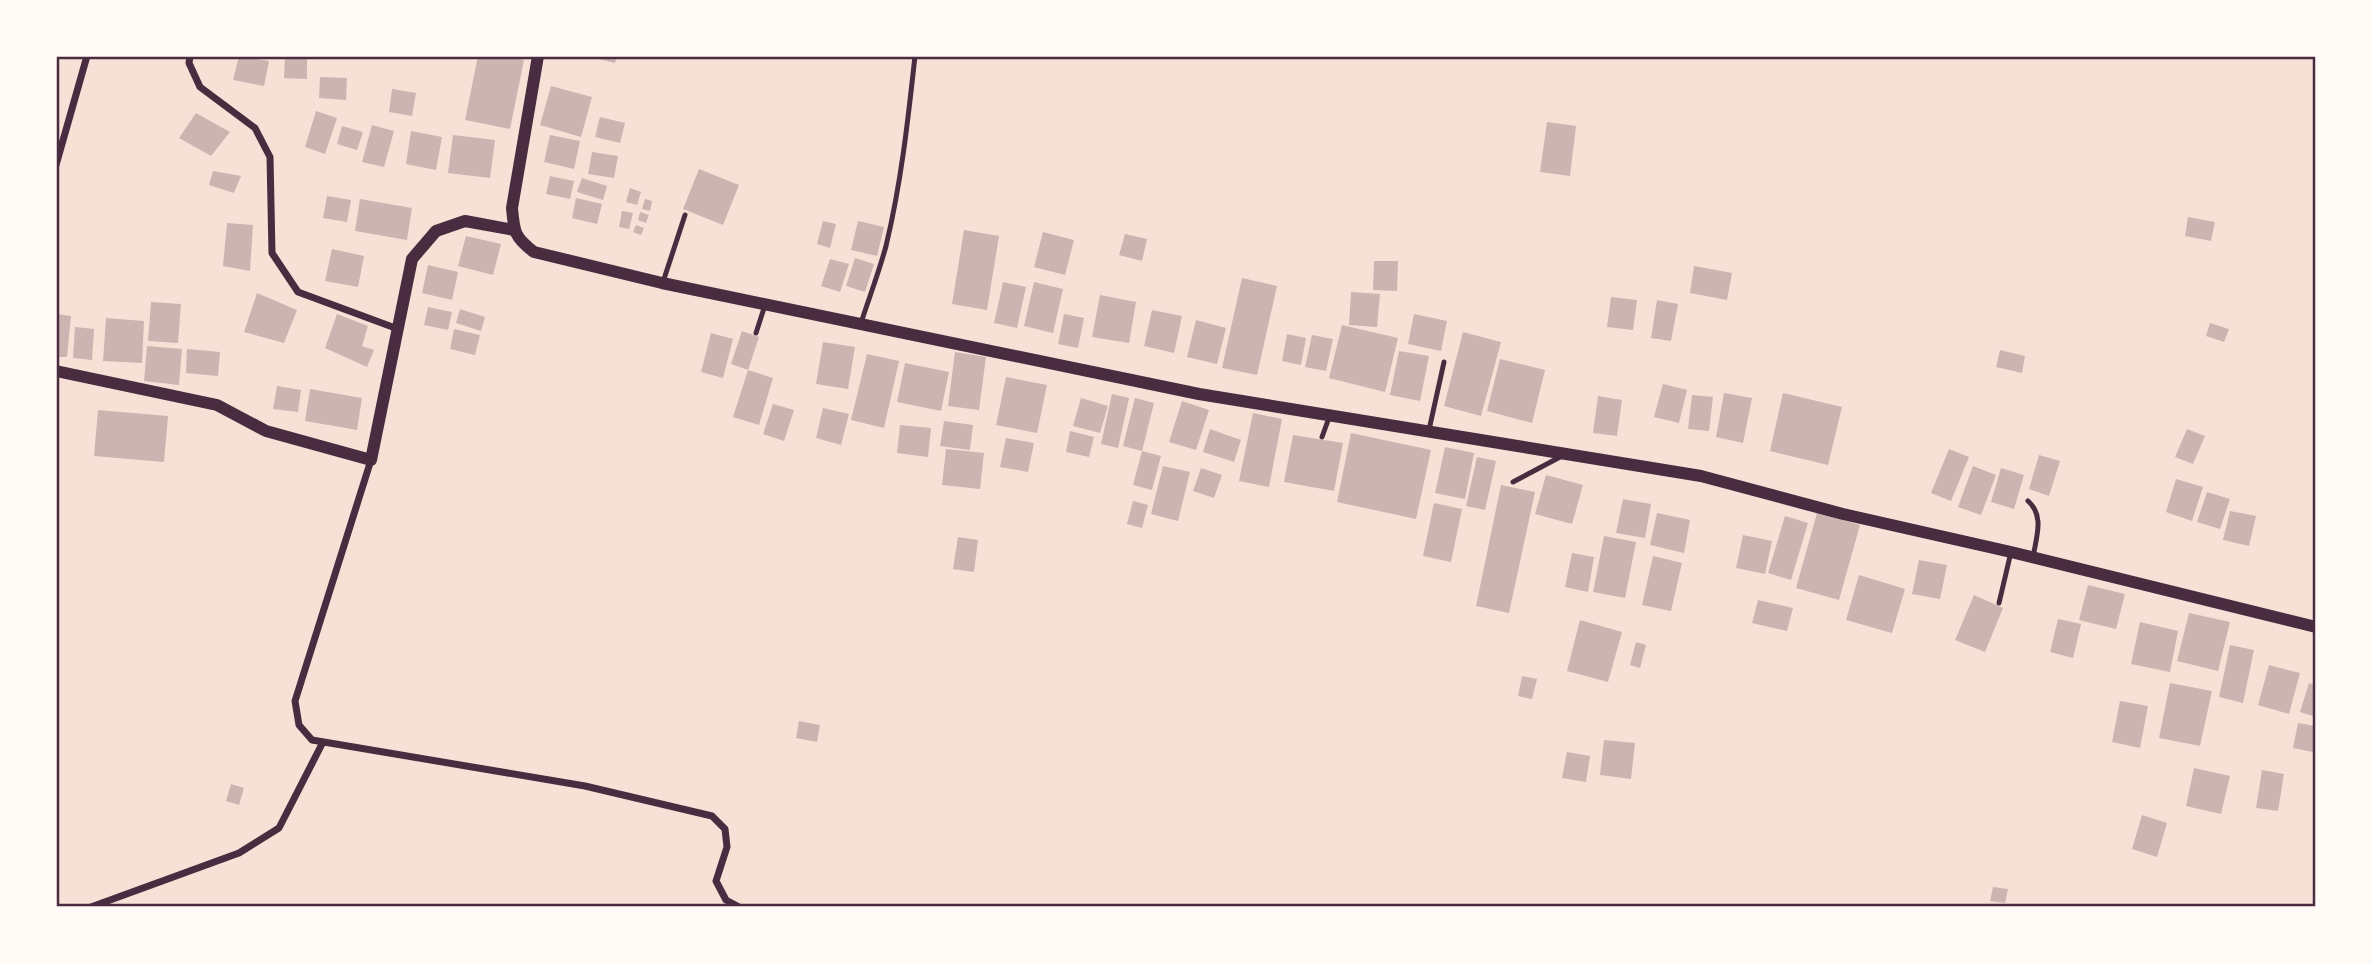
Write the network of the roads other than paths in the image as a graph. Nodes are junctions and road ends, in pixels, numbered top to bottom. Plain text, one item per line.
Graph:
1 (87, 56) edge
2 (190, 56) edge
3 (538, 56) edge
4 (915, 56) edge
5 (56, 165) edge
6 (685, 215) dead end
7 (514, 230) junction
8 (662, 283) junction
9 (765, 305) junction
10 (861, 325) junction
11 (398, 329) junction
12 (756, 333) dead end
13 (1444, 362) dead end
14 (56, 371) edge
15 (1329, 415) junction
16 (1428, 433) junction
17 (1322, 437) dead end
18 (1565, 454) junction
19 (371, 460) junction
20 (1513, 482) dead end
21 (2028, 501) dead end
22 (2011, 552) junction
23 (2033, 558) junction
24 (1999, 603) dead end
25 (2316, 628) edge
26 (323, 742) junction
27 (91, 907) edge
28 (738, 907) edge

1 - 5 street
2 - 11 street
3 - 7 street
4 - 10 lane
6 - 8 lane
7 - 8 street
7 - 11 street
8 - 9 street
9 - 10 street
9 - 12 lane
10 - 15 street
11 - 19 street
13 - 16 lane
14 - 19 street
15 - 16 street
15 - 17 lane
16 - 18 street
18 - 20 lane
18 - 22 street
19 - 26 street
21 - 23 lane
22 - 23 street
22 - 24 lane
23 - 25 street
26 - 27 street
26 - 28 street

